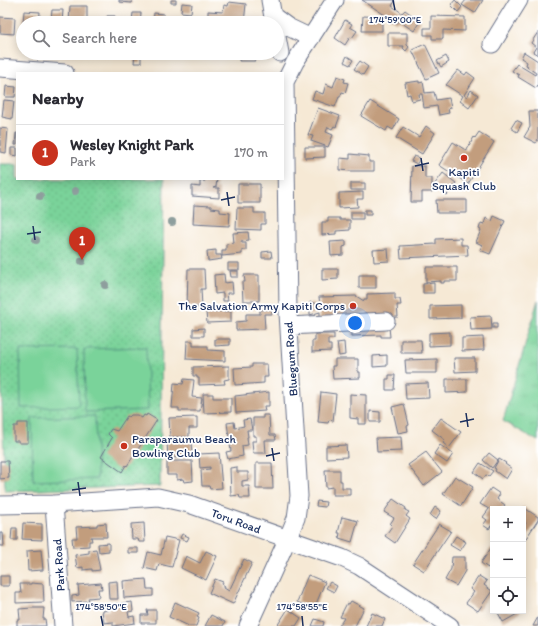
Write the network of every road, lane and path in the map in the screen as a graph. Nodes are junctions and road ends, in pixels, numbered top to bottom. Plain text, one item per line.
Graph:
1 (335, 0) edge
2 (519, 0) edge
3 (284, 24) edge
4 (311, 38) junction
5 (492, 44) dead end
6 (0, 68) edge
7 (52, 72) edge
8 (284, 82) edge
9 (386, 321) dead end
10 (289, 326) junction
11 (54, 504) junction
12 (0, 505) edge
13 (287, 540) junction
14 (445, 624) edge
15 (63, 626) edge
16 (248, 626) edge

1 - 4 street
2 - 5 street
3 - 4 street
4 - 8 street
6 - 7 street
8 - 10 street, Bluegum Road
9 - 10 street
10 - 13 street, Bluegum Road
11 - 12 street, Toru Road
11 - 13 street, Toru Road
11 - 15 street, Park Road
13 - 14 street, Toru Road
13 - 16 street, Bluegum Road

